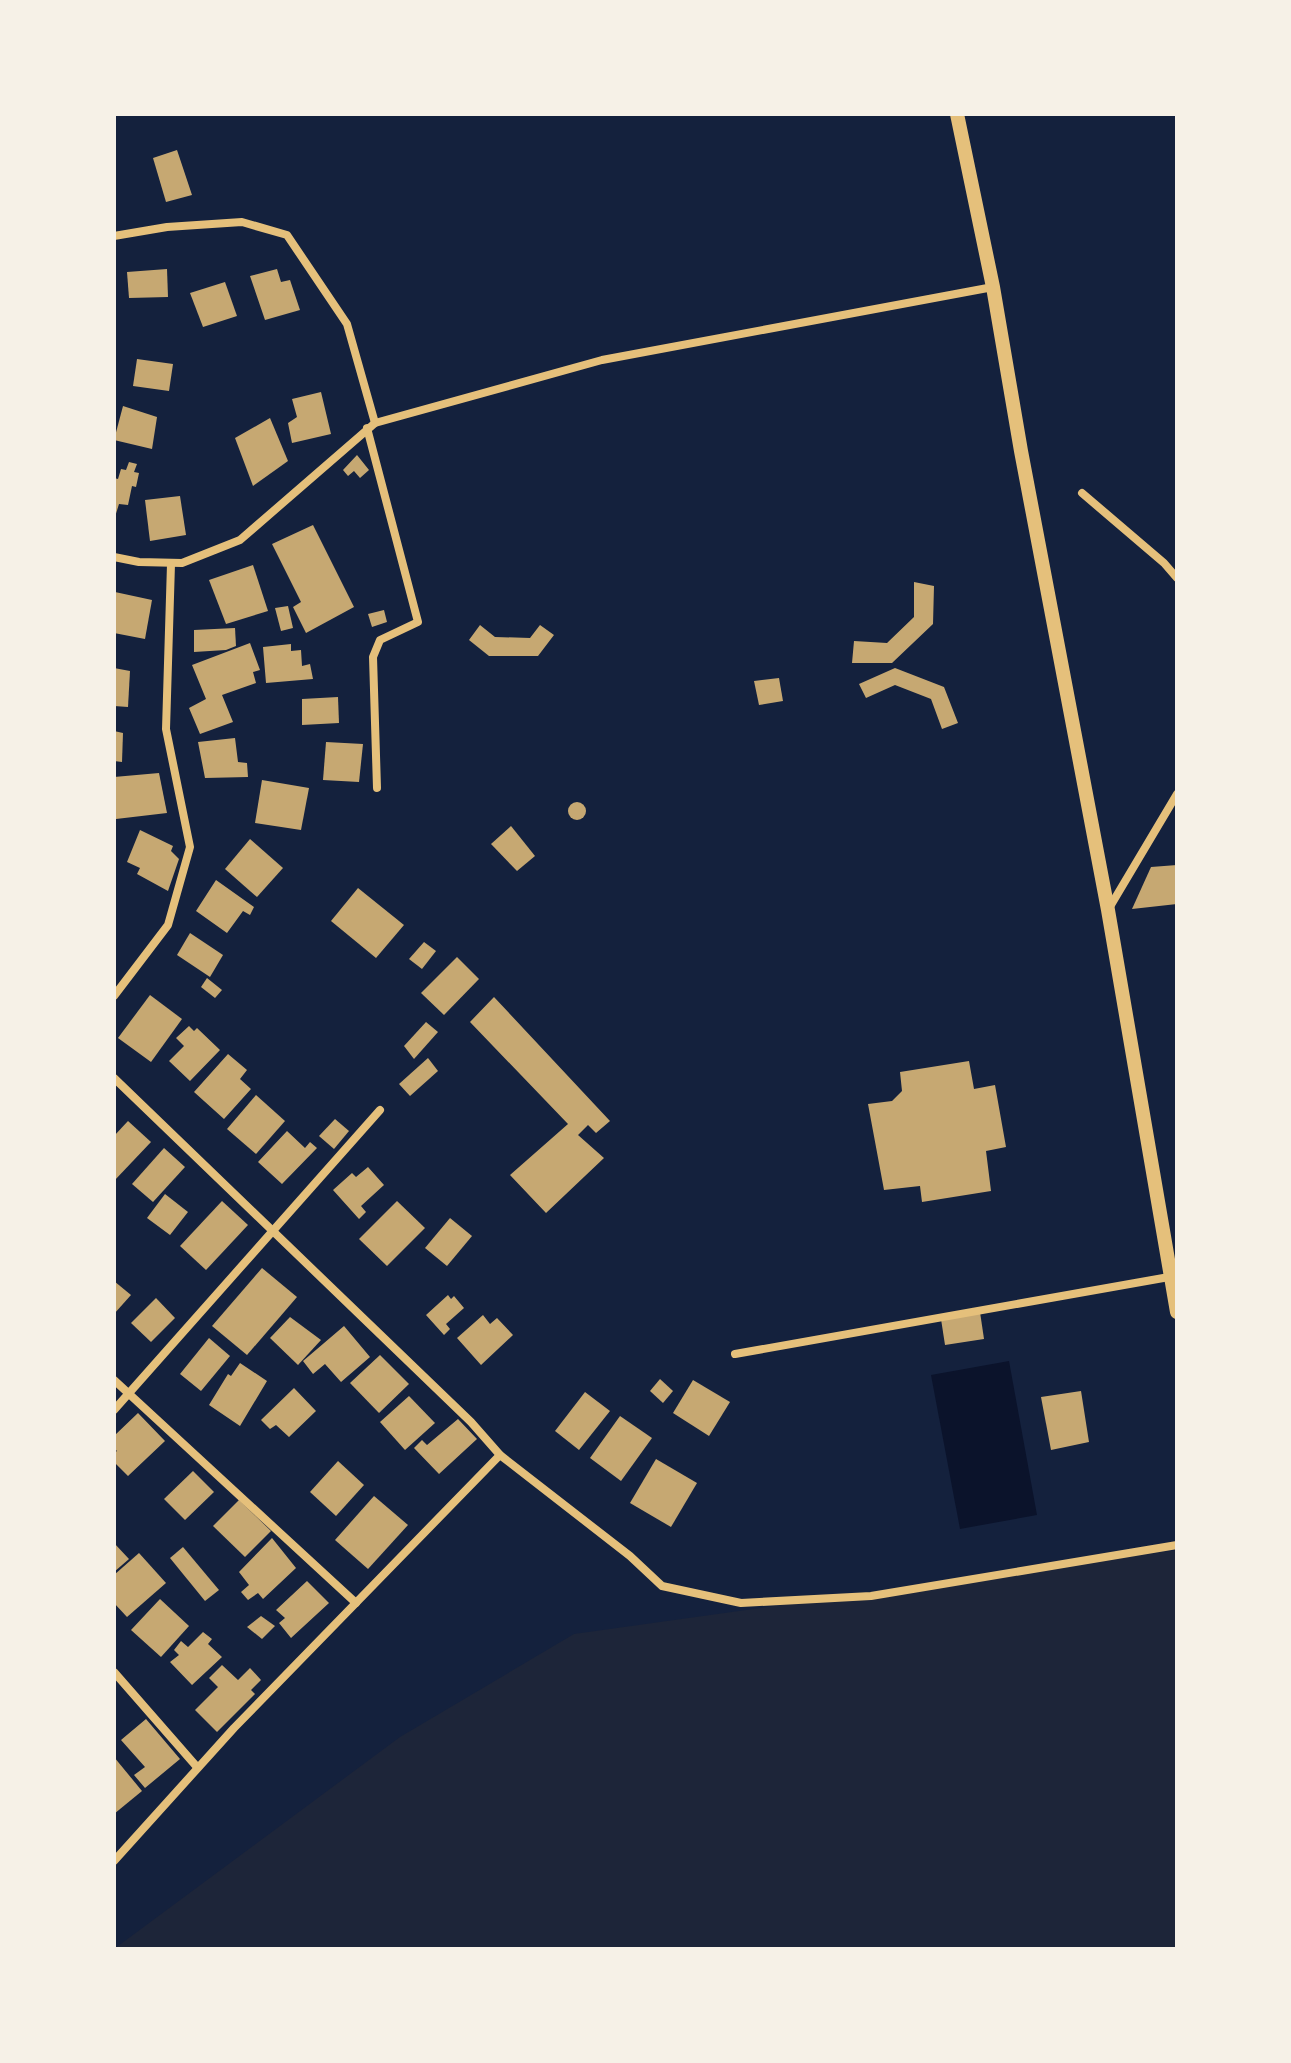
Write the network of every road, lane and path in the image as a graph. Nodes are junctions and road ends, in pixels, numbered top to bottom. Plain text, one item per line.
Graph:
1 (957, 114) edge
2 (114, 236) edge
3 (993, 287) junction
4 (371, 425) junction
5 (1082, 493) dead end
6 (114, 557) edge
7 (171, 564) junction
8 (1177, 578) edge
9 (377, 788) dead end
10 (1177, 794) edge
11 (1108, 910) junction
12 (114, 996) edge
13 (114, 1078) edge
14 (380, 1110) dead end
15 (271, 1231) junction
16 (1169, 1277) junction
17 (1177, 1312) edge
18 (735, 1354) dead end
19 (114, 1380) edge
20 (130, 1393) junction
21 (114, 1410) edge
22 (500, 1455) junction
23 (1177, 1545) edge
24 (356, 1603) junction
25 (114, 1672) edge
26 (197, 1767) junction
27 (114, 1861) edge

1 - 3 street
2 - 4 street
3 - 4 street
3 - 11 street
4 - 7 street
4 - 9 street
5 - 8 street
6 - 7 street
7 - 12 street
10 - 11 street
11 - 16 street
13 - 15 street
14 - 15 street
15 - 20 street
15 - 22 street
16 - 17 street
16 - 18 street
19 - 20 street
20 - 21 street
20 - 24 street
22 - 23 street
22 - 24 street
24 - 26 street
25 - 26 street
26 - 27 street

